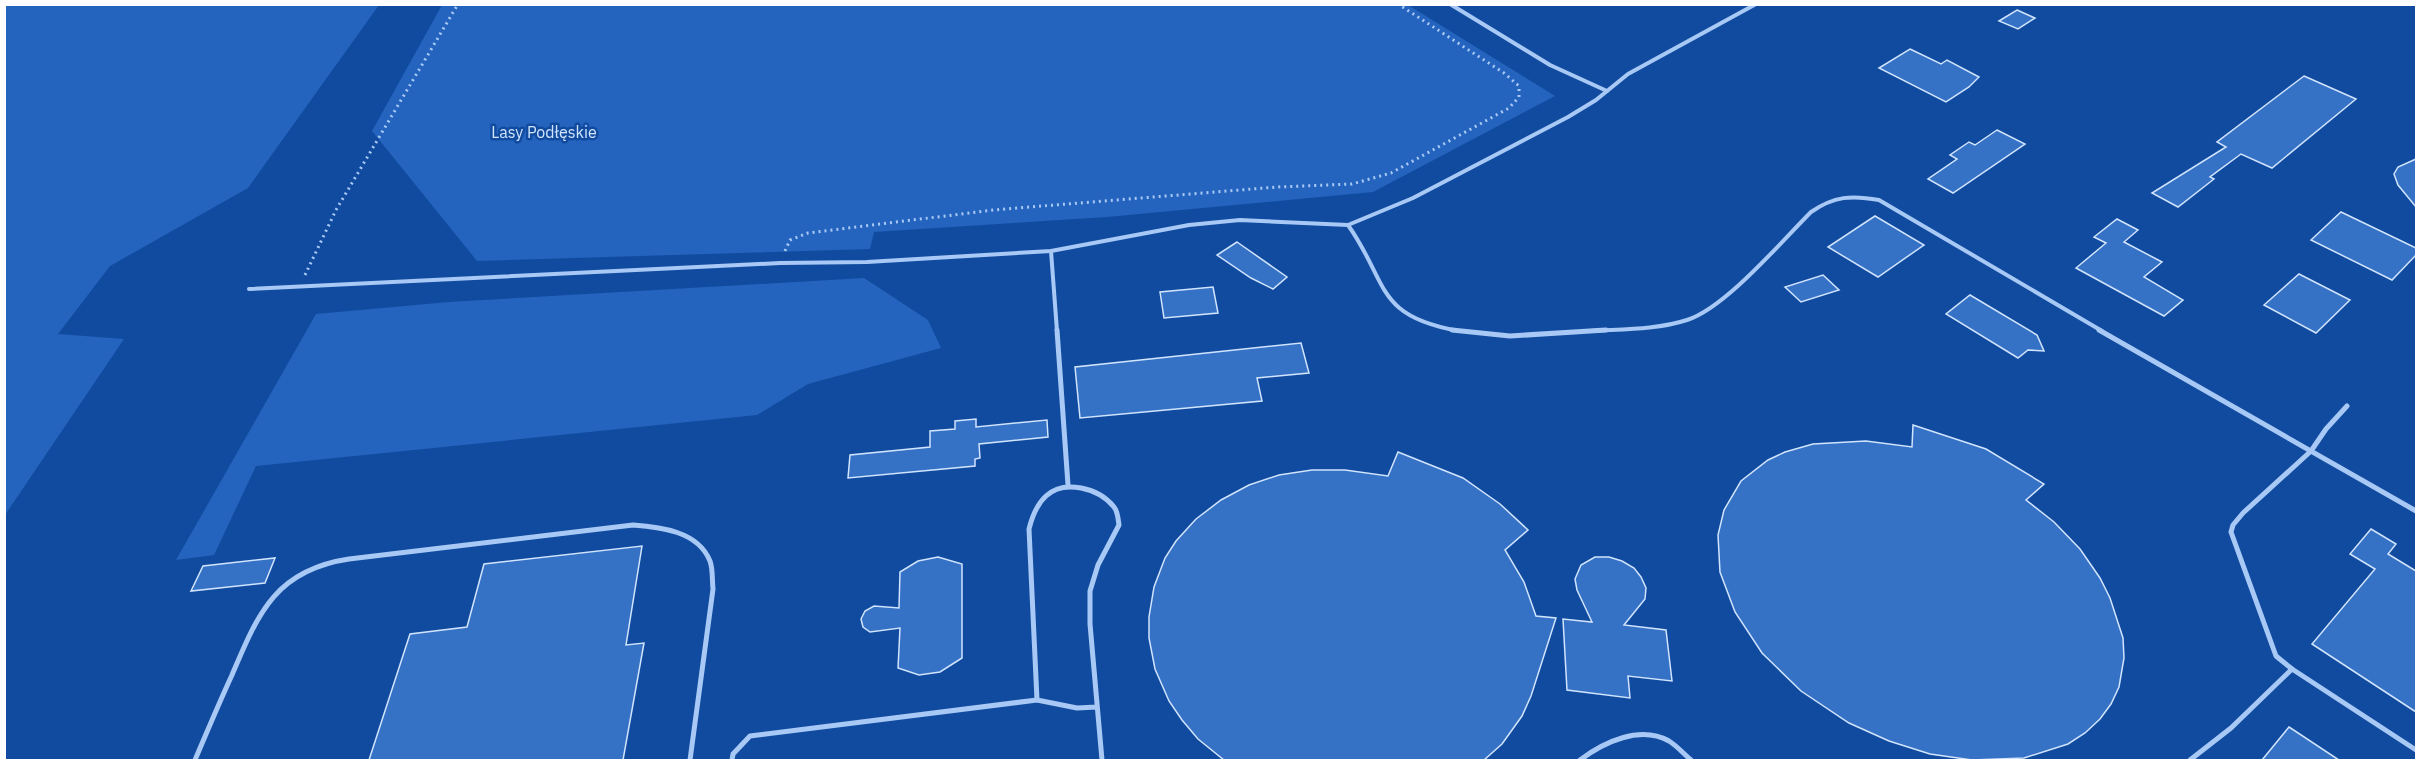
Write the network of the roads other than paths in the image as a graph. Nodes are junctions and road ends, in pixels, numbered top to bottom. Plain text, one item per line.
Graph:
1 (1450, 4) edge
2 (1756, 4) edge
3 (1607, 91) junction
4 (1348, 225) junction
5 (1051, 251) junction
6 (249, 289) dead end
7 (2347, 406) dead end
8 (2311, 451) junction
9 (1068, 485) junction
10 (2416, 511) edge
11 (2292, 669) junction
12 (1036, 700) junction
13 (1097, 706) junction
14 (2416, 750) edge
15 (195, 760) edge
16 (690, 760) edge
17 (732, 760) edge
18 (1102, 760) edge
19 (1580, 760) edge
20 (1691, 760) edge
21 (2190, 760) edge

1 - 3 lane
2 - 3 lane
3 - 4 lane
4 - 5 lane
4 - 8 lane
5 - 6 lane
5 - 9 lane
7 - 8 lane
8 - 10 lane
8 - 11 lane
9 - 12 lane
9 - 13 lane
11 - 14 lane
11 - 21 lane
12 - 13 lane
12 - 17 lane
13 - 18 lane
15 - 16 lane
19 - 20 lane

